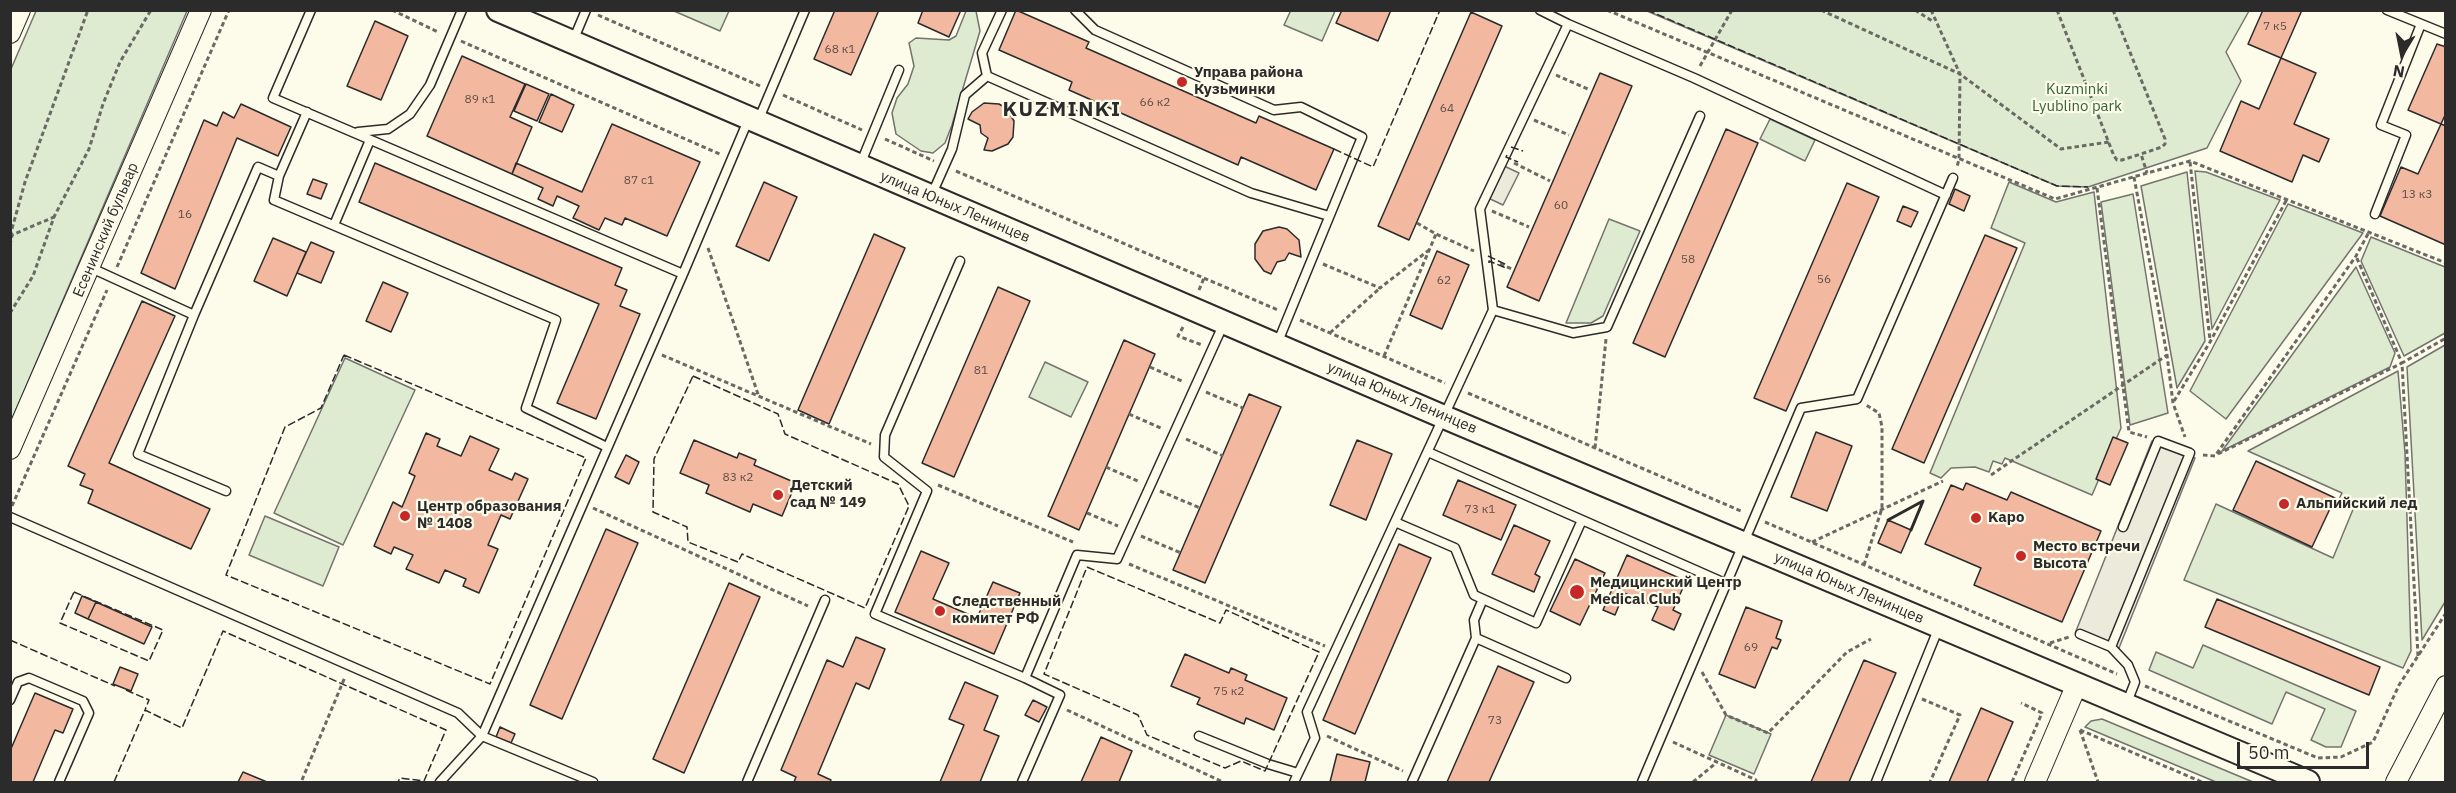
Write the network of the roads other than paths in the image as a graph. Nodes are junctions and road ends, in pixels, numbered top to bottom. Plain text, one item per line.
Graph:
1 (20, 10) edge
2 (201, 10) edge
3 (311, 10) edge
4 (462, 10) edge
5 (498, 10) edge
6 (805, 10) edge
7 (1002, 10) edge
8 (1075, 10) edge
9 (1540, 10) edge
10 (2387, 10) edge
11 (589, 12) edge
12 (1568, 24) junction
13 (2421, 24) junction
14 (10, 33) edge
15 (2445, 34) edge
16 (573, 42) junction
17 (899, 70) dead end
18 (987, 76) junction
19 (307, 112) junction
20 (1700, 116) dead end
21 (754, 120) junction
22 (351, 132) junction
23 (370, 140) junction
24 (859, 165) junction
25 (279, 176) junction
26 (1953, 178) road end
27 (1946, 195) junction
28 (931, 196) junction
29 (2375, 214) dead end
30 (1329, 216) junction
31 (334, 225) junction
32 (960, 261) dead end
33 (89, 267) junction
34 (683, 274) junction
35 (1493, 310) junction
36 (194, 315) junction
37 (1225, 322) junction
38 (1276, 344) junction
39 (1444, 417) junction
40 (607, 447) junction
41 (10, 449) edge
42 (1428, 452) junction
43 (226, 491) dead end
44 (10, 517) edge
45 (1582, 520) junction
46 (1395, 522) junction
47 (2123, 527) dead end
48 (1744, 544) junction
49 (1727, 584) junction
50 (1483, 599) junction
51 (825, 600) dead end
52 (1940, 627) junction
53 (2080, 634) road end
54 (1476, 638) junction
55 (2111, 647) junction
56 (1025, 678) junction
57 (1566, 678) dead end
58 (14, 680) edge
59 (2077, 684) junction
60 (2445, 686) edge
61 (10, 700) edge
62 (2126, 705) junction
63 (482, 736) junction
64 (1199, 736) dead end
65 (1298, 773) junction
66 (1413, 779) edge
67 (59, 783) edge
68 (440, 783) edge
69 (593, 783) edge
70 (747, 783) edge
71 (1022, 783) edge
72 (1294, 783) edge
73 (1642, 783) edge
74 (1876, 783) edge
75 (2035, 783) edge
76 (2308, 783) edge
77 (2396, 783) edge

1 - 14 street
2 - 33 street, Есенинский бульвар
3 - 19 lane
4 - 22 lane
5 - 16 main road, улица Юных Ленинцев
6 - 21 lane
7 - 18 lane
8 - 30 lane
9 - 12 lane
10 - 13 lane
11 - 16 lane
12 - 27 lane
12 - 35 lane
13 - 15 lane
13 - 29 lane
16 - 21 main road, улица Юных Ленинцев
17 - 24 lane
18 - 28 lane
18 - 30 lane
19 - 22 lane
19 - 25 lane
20 - 35 lane
21 - 24 main road, улица Юных Ленинцев
21 - 34 lane
22 - 23 lane
23 - 31 lane
23 - 34 lane
24 - 28 main road, улица Юных Ленинцев
25 - 31 lane
25 - 36 lane
26 - 27 lane
27 - 48 lane
28 - 37 main road, улица Юных Ленинцев
30 - 38 lane
31 - 40 lane
32 - 56 lane
33 - 36 lane
33 - 41 street, Есенинский бульвар
34 - 40 lane
35 - 39 lane
36 - 43 lane
37 - 38 main road, улица Юных Ленинцев
37 - 56 lane
38 - 39 main road, улица Юных Ленинцев
39 - 42 lane
39 - 48 main road, улица Юных Ленинцев
40 - 63 lane
42 - 45 lane
42 - 46 lane
44 - 63 lane
45 - 49 lane
45 - 50 lane
46 - 50 lane
46 - 65 lane
47 - 55 lane
48 - 49 lane
48 - 52 main road, улица Юных Ленинцев
49 - 73 lane
50 - 54 lane
51 - 70 lane
52 - 59 main road, улица Юных Ленинцев
52 - 74 lane
53 - 55 lane
54 - 57 lane
54 - 66 lane
55 - 62 lane
56 - 71 lane
58 - 61 lane
58 - 67 lane
59 - 62 main road, улица Юных Ленинцев
59 - 75 street
60 - 77 street
62 - 76 main road, улица Юных Ленинцев
63 - 68 lane
63 - 69 lane
64 - 65 lane
65 - 72 lane

